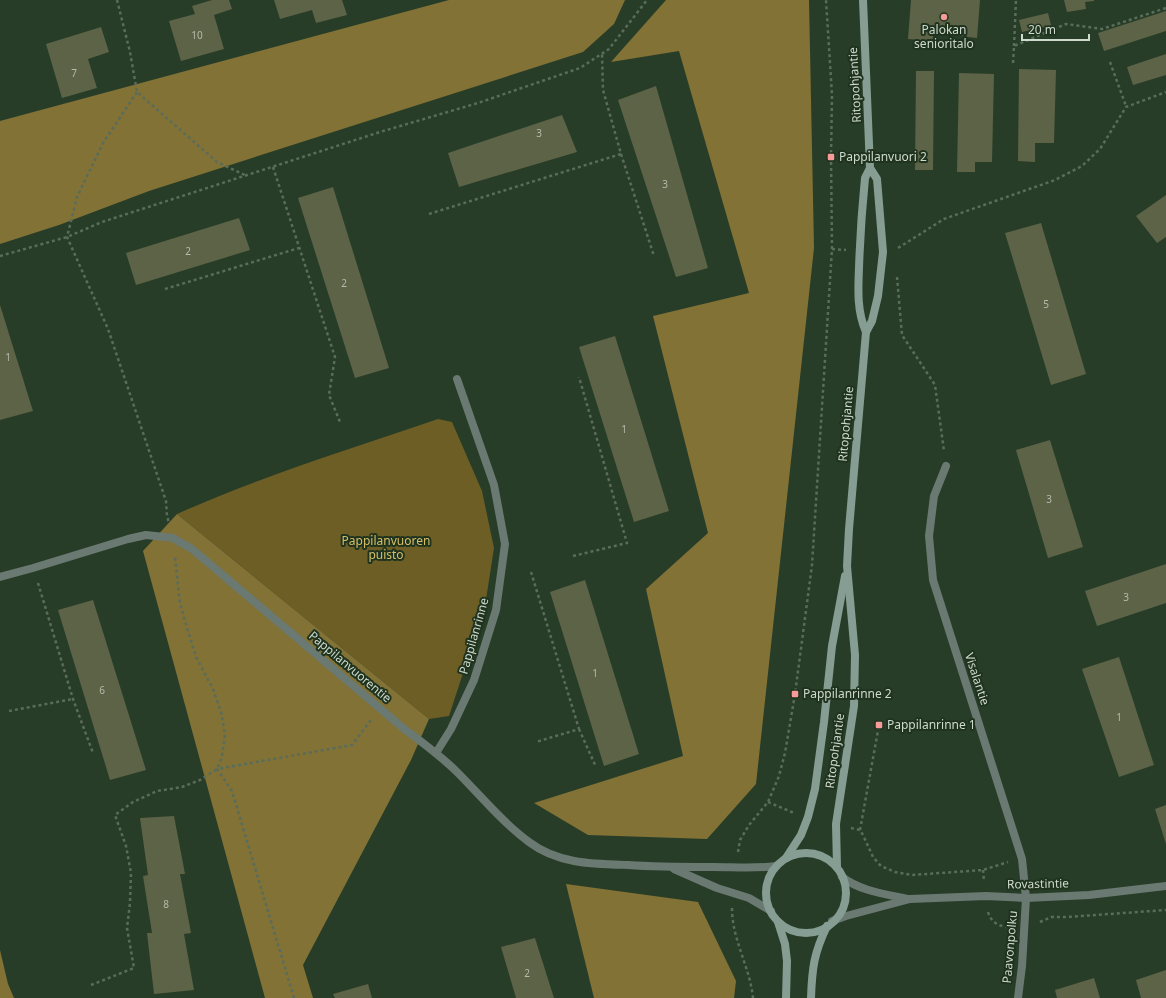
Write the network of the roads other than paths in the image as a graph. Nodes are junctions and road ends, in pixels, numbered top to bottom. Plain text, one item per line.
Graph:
1 (863, 0) edge
2 (870, 168) junction
3 (866, 332) junction
4 (457, 379) dead end
5 (946, 466) road end
6 (847, 566) junction
7 (0, 577) edge
8 (436, 753) junction
9 (786, 858) junction
10 (776, 866) junction
11 (836, 867) junction
12 (672, 868) junction
13 (842, 877) junction
14 (1166, 886) edge
15 (1026, 898) junction
16 (910, 899) junction
17 (770, 911) junction
18 (778, 922) junction
19 (830, 924) junction
20 (786, 998) edge
21 (811, 998) edge
22 (1018, 998) edge

1 - 2 main road, Ritopohjantie
2 - 3 main road, Ritopohjantie
2 - 3 main road, Ritopohjantie
3 - 6 main road, Ritopohjantie
4 - 8 street, Pappilanrinne
5 - 15 street, Visalantie
6 - 9 main road, Ritopohjantie
6 - 11 main road, Ritopohjantie
7 - 8 street, Pappilanvuorentie
8 - 12 street, Pappilanvuorentie
9 - 10 main road
9 - 11 main road
10 - 12 street, Pappilanvuorentie
10 - 17 main road
11 - 13 main road
12 - 17 street, Pappilanvuorentie
13 - 16 street, Rovastintie
13 - 19 main road
14 - 15 street, Rovastintie
15 - 16 street, Rovastintie
15 - 22 street, Paavonpolku
16 - 19 street, Rovastintie
17 - 18 main road
18 - 19 main road
18 - 20 main road
19 - 21 main road

